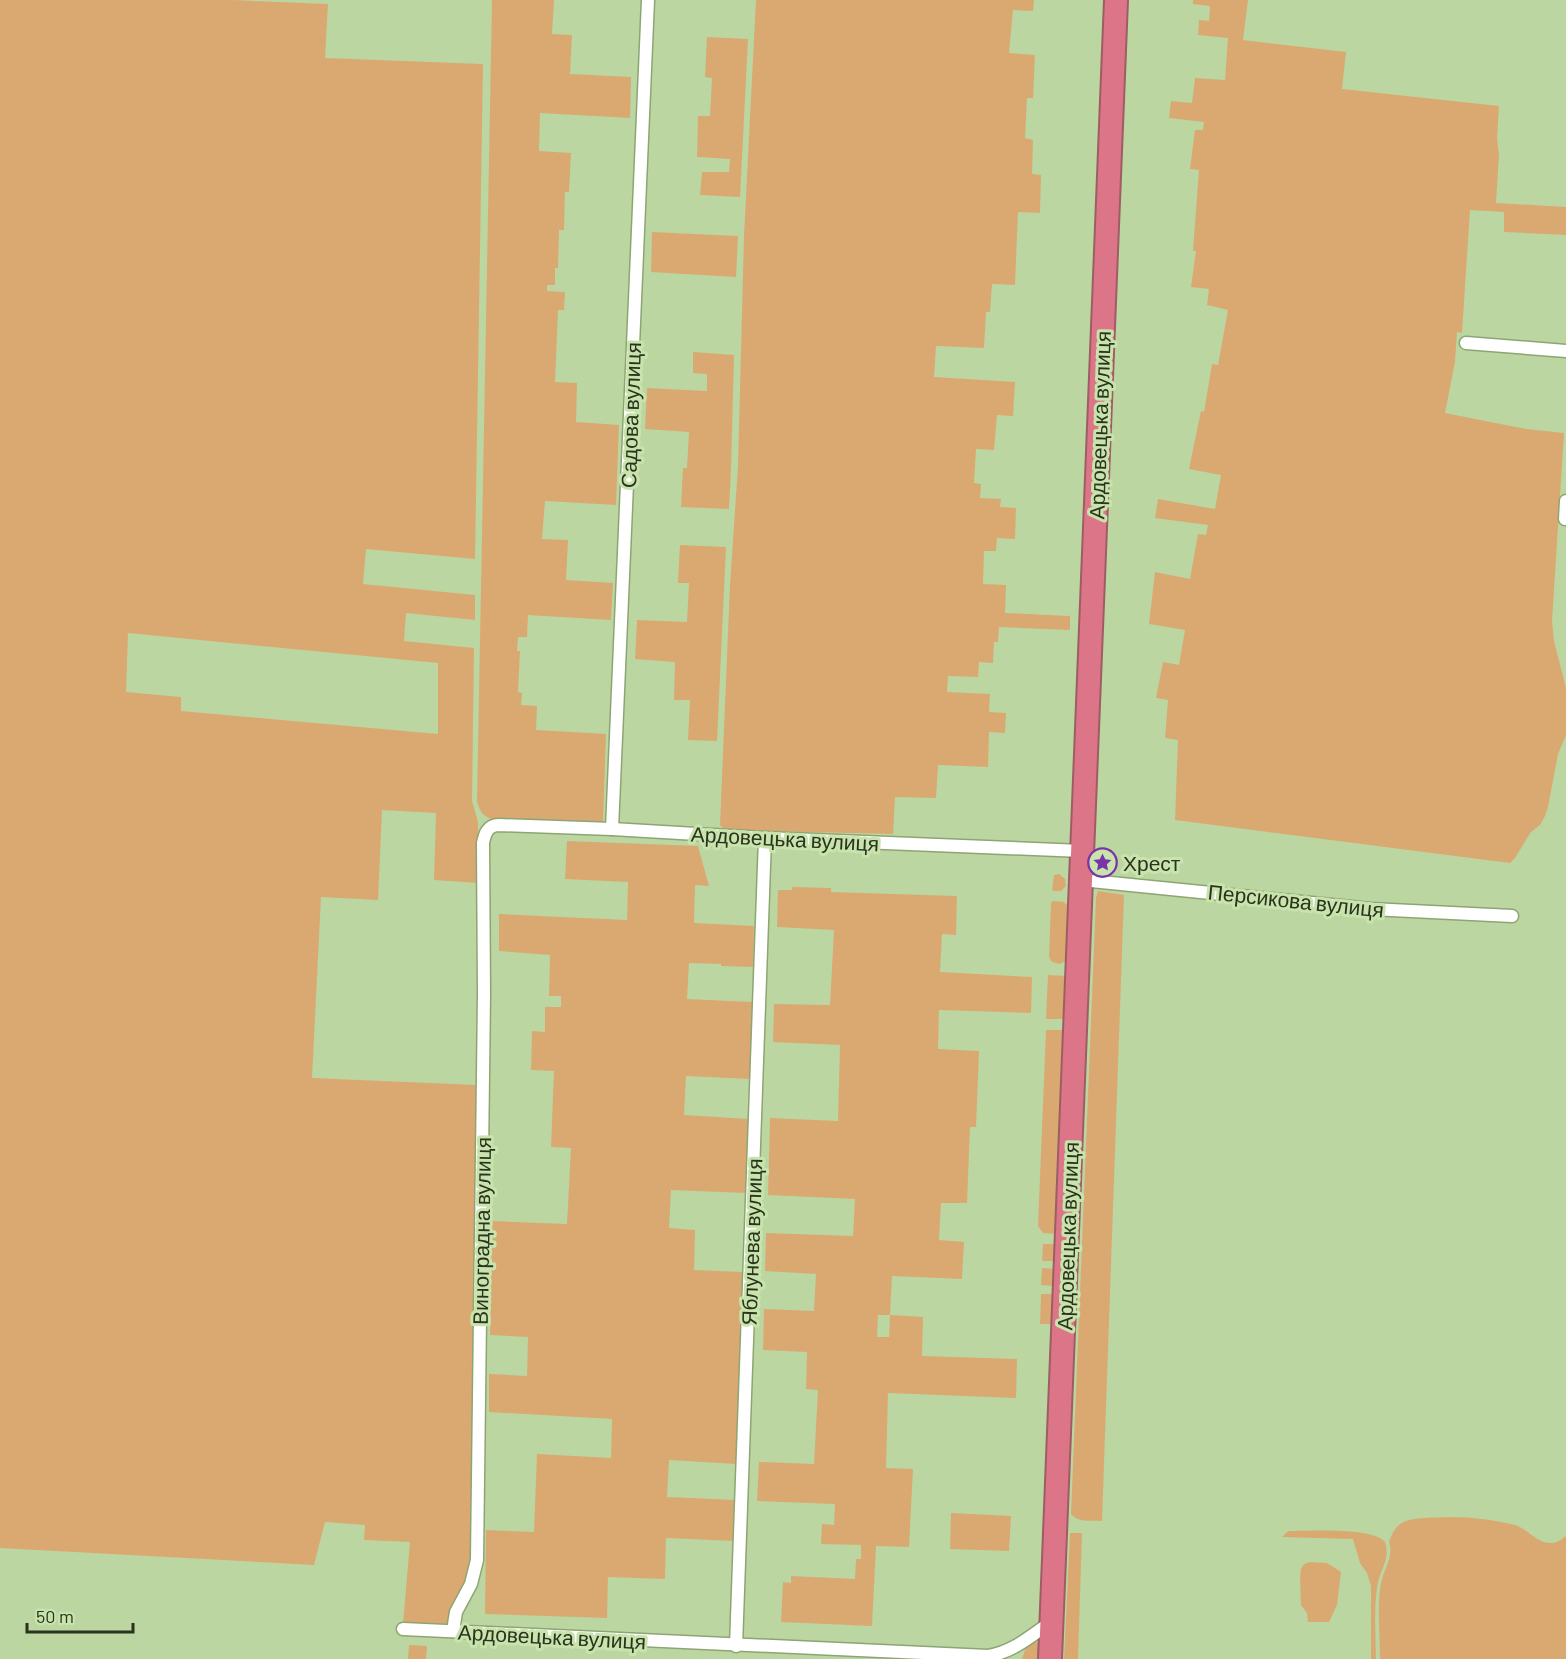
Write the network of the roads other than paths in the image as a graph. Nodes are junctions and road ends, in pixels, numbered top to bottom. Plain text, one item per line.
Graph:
1 (648, 0) edge
2 (1116, 0) edge
3 (1466, 343) dead end
4 (1566, 351) edge
5 (1566, 501) edge
6 (1565, 519) edge
7 (490, 827) joint
8 (612, 829) junction
9 (765, 838) junction
10 (1082, 851) junction
11 (1081, 880) junction
12 (1512, 916) dead end
13 (1051, 1622) junction
14 (403, 1629) dead end
15 (453, 1631) junction
16 (737, 1642) junction
17 (991, 1658) edge
18 (1050, 1659) edge

1 - 8 street, Садова вулиця
2 - 10 highway, Ардовецька вулиця
3 - 4 street
5 - 6 street
7 - 8 street, Ардовецька вулиця
7 - 15 street, Виноградна вулиця
8 - 9 street, Ардовецька вулиця
9 - 10 street, Ардовецька вулиця
9 - 16 street, Яблунева вулиця
10 - 11 highway, Ардовецька вулиця
11 - 12 street, Персикова вулиця
11 - 13 highway, Ардовецька вулиця
13 - 17 street, Ардовецька вулиця
13 - 18 highway, Ардовецька вулиця
14 - 15 street, Ардовецька вулиця
15 - 16 street, Ардовецька вулиця
16 - 17 street, Ардовецька вулиця

